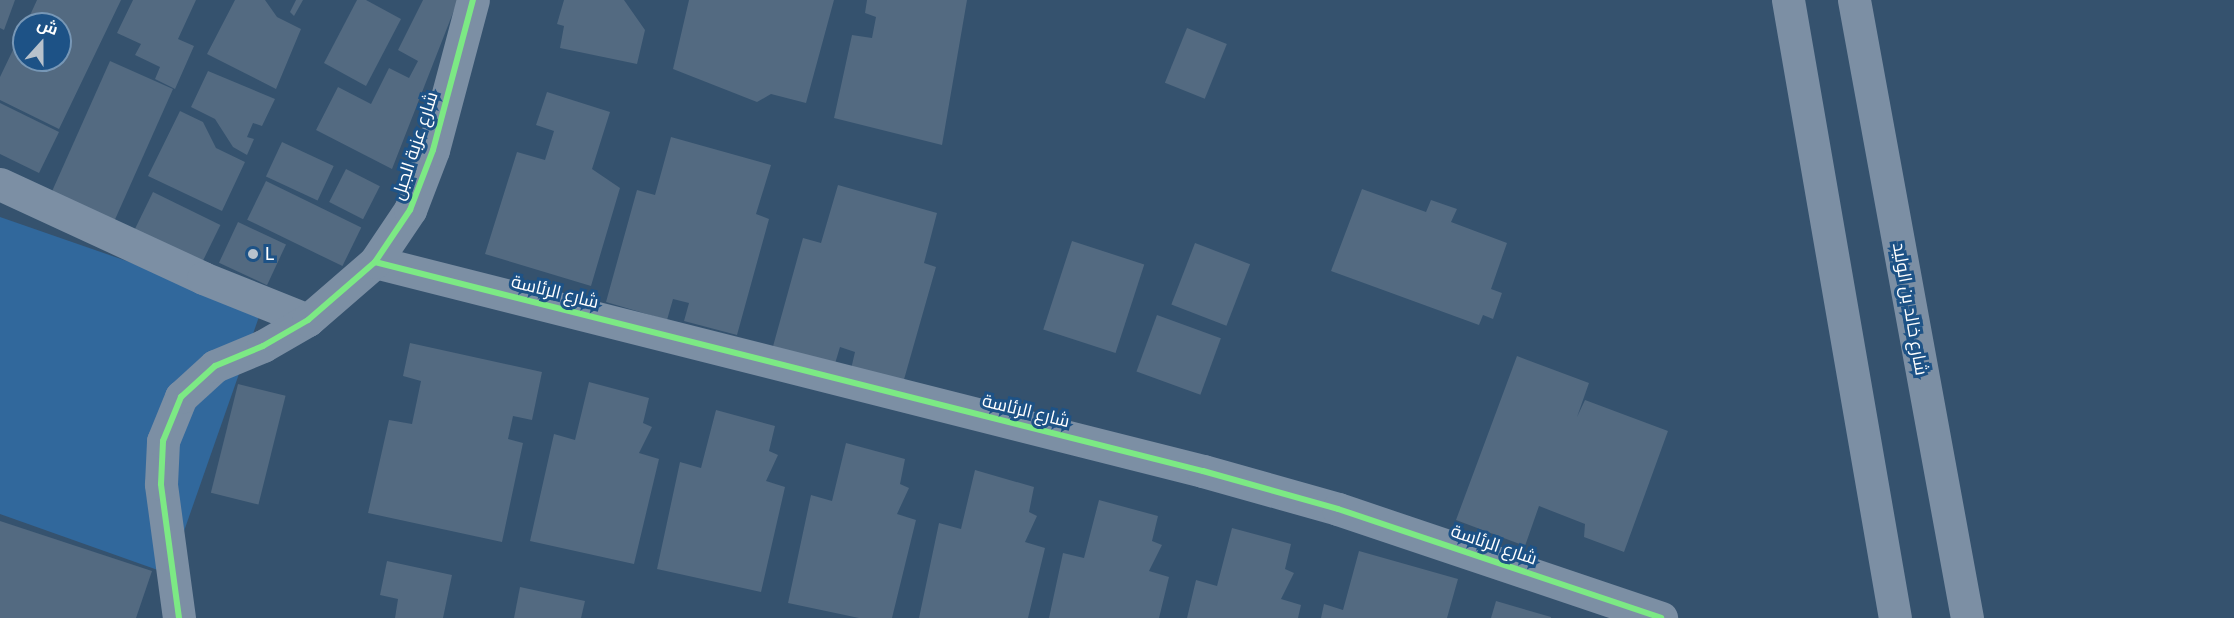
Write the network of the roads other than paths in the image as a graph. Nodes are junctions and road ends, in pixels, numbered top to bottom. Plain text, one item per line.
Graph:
1 (473, 0) edge
2 (1788, 0) edge
3 (1854, 0) edge
4 (0, 184) edge
5 (375, 262) junction
6 (308, 320) junction
7 (179, 618) edge
8 (1661, 618) edge
9 (1896, 618) edge
10 (1967, 618) edge

1 - 5 street, شارع عزبة الجبل
2 - 9 street
3 - 10 street, شارع خالد بن الوليد
4 - 6 street
5 - 6 street, شارع عزبة الجبل
5 - 8 street, شارع الرئاسة
6 - 7 street, شارع عزبة الجبل

